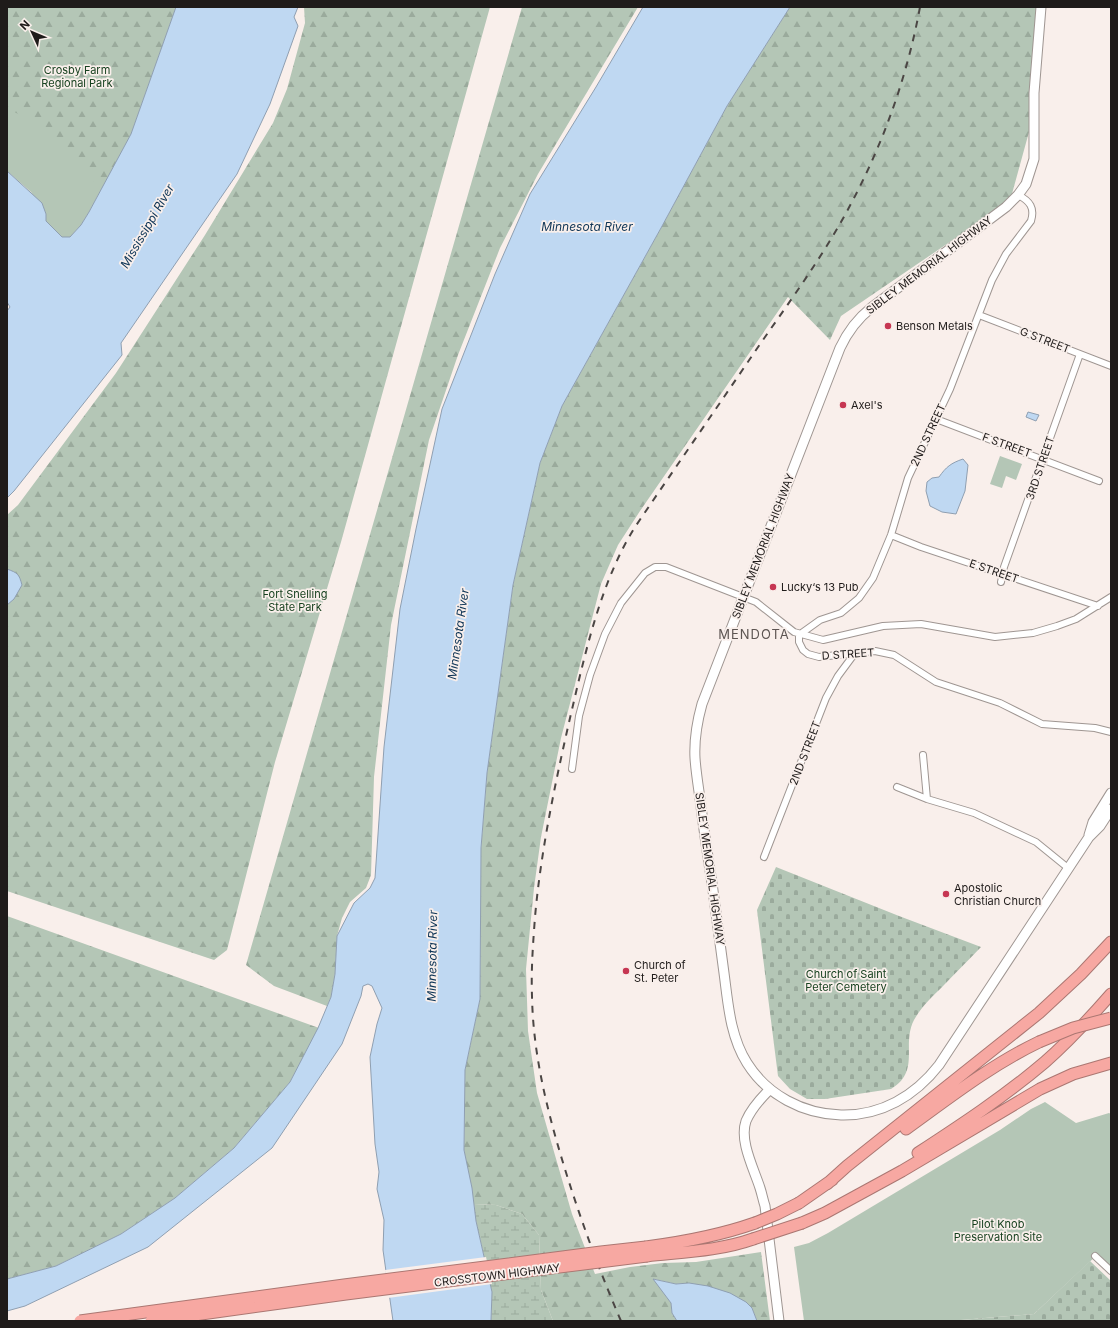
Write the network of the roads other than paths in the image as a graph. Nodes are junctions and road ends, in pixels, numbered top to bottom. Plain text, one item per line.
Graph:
1 (1041, 7) edge
2 (1018, 195) junction
3 (979, 314) junction
4 (1080, 354) junction
5 (1111, 366) edge
6 (936, 419) junction
7 (1043, 459) junction
8 (1099, 481) dead end
9 (891, 535) junction
10 (1003, 574) junction
11 (1001, 582) dead end
12 (743, 596) junction
13 (1111, 597) edge
14 (1098, 606) junction
15 (799, 634) junction
16 (855, 653) junction
17 (1111, 732) edge
18 (923, 755) dead end
19 (572, 769) dead end
20 (896, 787) dead end
21 (1111, 793) edge
22 (927, 800) junction
23 (1111, 809) edge
24 (1088, 837) junction
25 (764, 857) dead end
26 (1068, 868) junction
27 (1111, 942) edge
28 (1111, 994) edge
29 (1111, 1018) edge
30 (1111, 1063) edge
31 (770, 1089) junction
32 (827, 1184) junction
33 (838, 1207) junction
34 (646, 1252) junction
35 (1095, 1256) dead end
36 (1111, 1271) edge
37 (80, 1321) edge
38 (151, 1321) edge
39 (779, 1321) edge

1 - 2 main road, SIBLEY MEMORIAL HIGHWAY
2 - 3 street, 2ND STREET
2 - 12 main road, SIBLEY MEMORIAL HIGHWAY
3 - 4 street, G STREET
3 - 6 street, 2ND STREET
4 - 5 street, G STREET
4 - 7 street, 3RD STREET
6 - 7 street, F STREET
6 - 9 street, 2ND STREET
7 - 8 street, F STREET
7 - 10 street, 3RD STREET
9 - 10 street, E STREET
9 - 15 street, 2ND STREET
10 - 11 street, 3RD STREET
10 - 14 street, E STREET
12 - 15 street
12 - 19 street
12 - 31 main road, SIBLEY MEMORIAL HIGHWAY
13 - 14 street
14 - 15 street
15 - 16 street, D STREET
16 - 17 street, D STREET
16 - 25 street, 2ND STREET
18 - 22 street
20 - 22 street
21 - 24 main road
22 - 26 street
23 - 24 main road
24 - 26 main road, SIBLEY MEMORIAL HIGHWAY
26 - 31 main road, SIBLEY MEMORIAL HIGHWAY
27 - 32 highway
28 - 33 highway
29 - 32 highway, bridge
30 - 33 highway
31 - 39 main road
32 - 34 highway, CROSSTOWN HIGHWAY, bridge
33 - 34 highway, CROSSTOWN HIGHWAY, bridge
34 - 37 highway, bridge
34 - 38 highway, CROSSTOWN HIGHWAY, bridge
35 - 36 street

